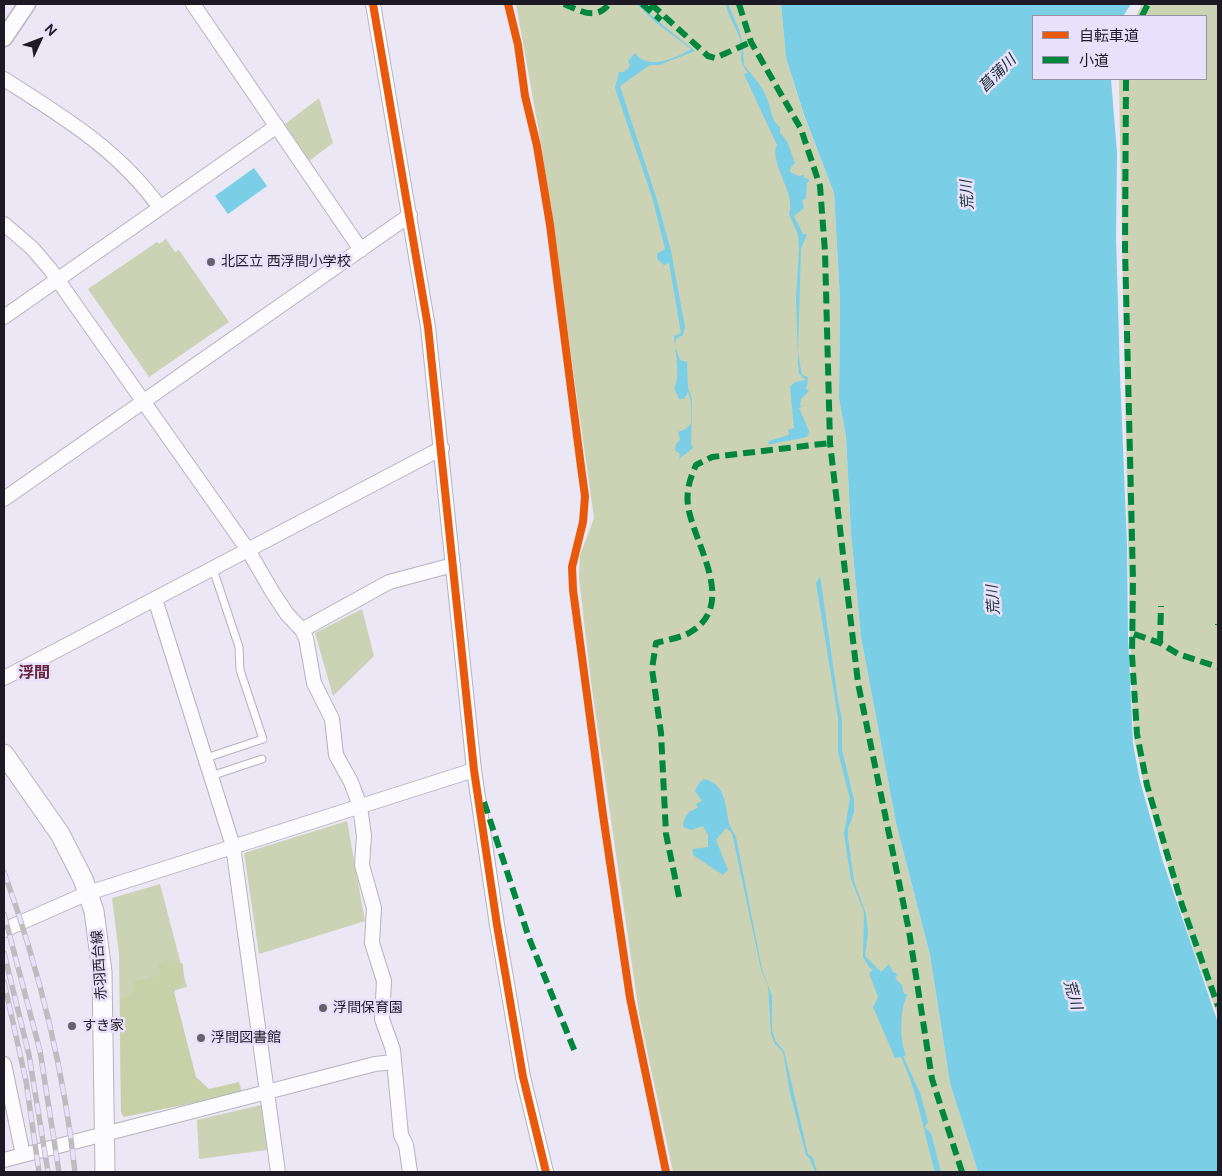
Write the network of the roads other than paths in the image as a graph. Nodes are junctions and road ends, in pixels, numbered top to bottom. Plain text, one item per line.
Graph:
1 (27, 4) edge
2 (194, 4) edge
3 (373, 4) edge
4 (4, 38) edge
5 (4, 79) edge
6 (277, 126) junction
7 (160, 208) junction
8 (410, 215) junction
9 (4, 224) edge
10 (361, 250) junction
11 (58, 280) junction
12 (4, 317) edge
13 (143, 402) junction
14 (442, 448) junction
15 (4, 499) edge
16 (248, 550) junction
17 (453, 565) junction
18 (214, 568) junction
19 (155, 599) junction
20 (302, 630) junction
21 (4, 678) edge
22 (4, 754) edge
23 (206, 758) junction
24 (262, 759) dead end
25 (474, 770) junction
26 (211, 776) junction
27 (360, 806) junction
28 (233, 846) junction
29 (88, 893) junction
30 (4, 930) edge
31 (394, 1062) junction
32 (4, 1064) edge
33 (267, 1093) junction
34 (104, 1135) junction
35 (23, 1155) junction
36 (4, 1160) edge
37 (105, 1172) edge
38 (278, 1172) edge
39 (410, 1172) edge
40 (546, 1172) edge

1 - 4 street
2 - 6 street
3 - 8 street
5 - 7 street
6 - 7 street
6 - 10 street
7 - 11 street
8 - 10 street
8 - 14 street
9 - 11 street
10 - 13 street
11 - 12 street
11 - 13 street
13 - 15 street
13 - 16 street
14 - 16 street
14 - 17 street
16 - 18 street
16 - 20 street
17 - 20 street
17 - 25 street
18 - 19 street
18 - 23 lane
19 - 21 street
19 - 23 street
20 - 27 street
22 - 29 main road, 赤羽西台線
23 - 26 street
24 - 26 lane
25 - 27 street
25 - 40 street
26 - 28 street
27 - 28 street
27 - 31 street
28 - 29 street
28 - 33 street
29 - 30 street
29 - 34 main road, 赤羽西台線
31 - 33 street
31 - 39 street
32 - 35 street
33 - 34 street
33 - 38 street
34 - 35 street
34 - 37 main road, 赤羽西台線
35 - 36 street

